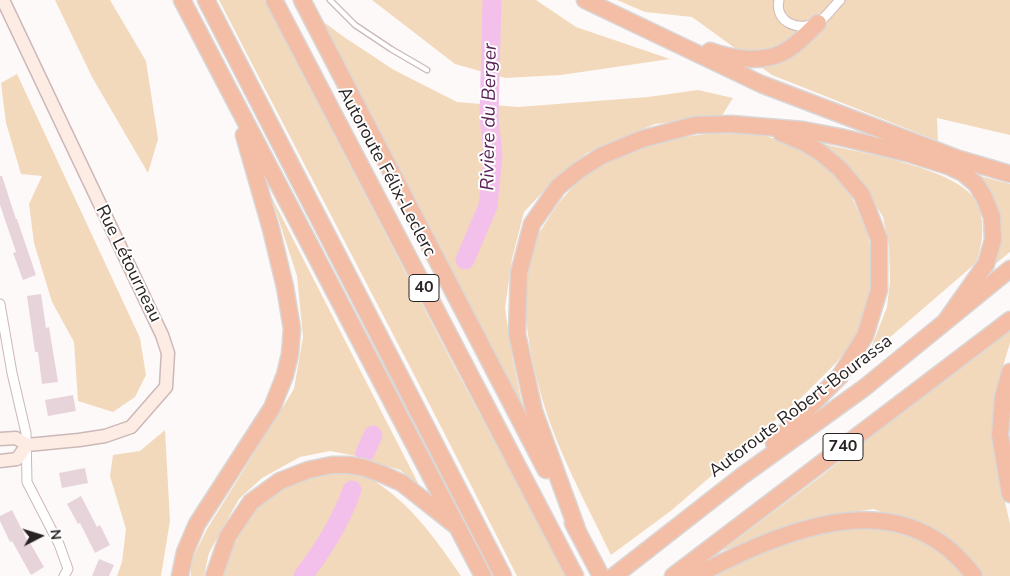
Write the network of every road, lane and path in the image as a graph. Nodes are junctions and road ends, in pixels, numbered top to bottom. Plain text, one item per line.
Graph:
1 (3, 0) edge
2 (182, 0) edge
3 (206, 0) edge
4 (274, 0) edge
5 (302, 0) edge
6 (330, 0) edge
7 (585, 0) edge
8 (779, 0) edge
9 (840, 0) edge
10 (818, 23) junction
11 (636, 24) junction
12 (427, 70) dead end
13 (234, 102) junction
14 (765, 127) junction
15 (1010, 174) edge
16 (1010, 269) edge
17 (0, 305) edge
18 (1010, 320) edge
19 (945, 322) junction
20 (1010, 372) edge
21 (1007, 432) dead end
22 (0, 439) edge
23 (26, 445) junction
24 (0, 460) edge
25 (1004, 461) junction
26 (742, 476) junction
27 (1010, 494) edge
28 (458, 528) junction
29 (578, 532) junction
30 (675, 575) edge
31 (64, 576) edge
32 (180, 576) edge
33 (214, 576) edge
34 (483, 576) edge
35 (503, 576) edge
36 (575, 576) edge
37 (600, 576) edge
38 (614, 576) edge
39 (695, 576) edge
40 (974, 576) edge

1 - 23 street, Rue Létourneau
2 - 13 highway
3 - 35 highway
4 - 36 highway, Autoroute Félix-Leclerc / 40
5 - 29 highway
6 - 12 lane
7 - 11 highway
8 - 10 street
9 - 10 street
10 - 11 highway
11 - 15 highway
13 - 28 highway
13 - 32 highway
14 - 19 highway
14 - 26 highway
14 - 29 highway
16 - 19 highway, Autoroute Robert-Bourassa / 740
17 - 23 street
18 - 30 highway, 740
19 - 26 highway, Autoroute Robert-Bourassa / 740
20 - 25 highway
21 - 25 lane
22 - 23 street
23 - 24 street
23 - 31 street
25 - 27 highway
26 - 38 highway, Autoroute Robert-Bourassa / 740
28 - 33 highway
28 - 34 highway
29 - 37 highway
39 - 40 highway

